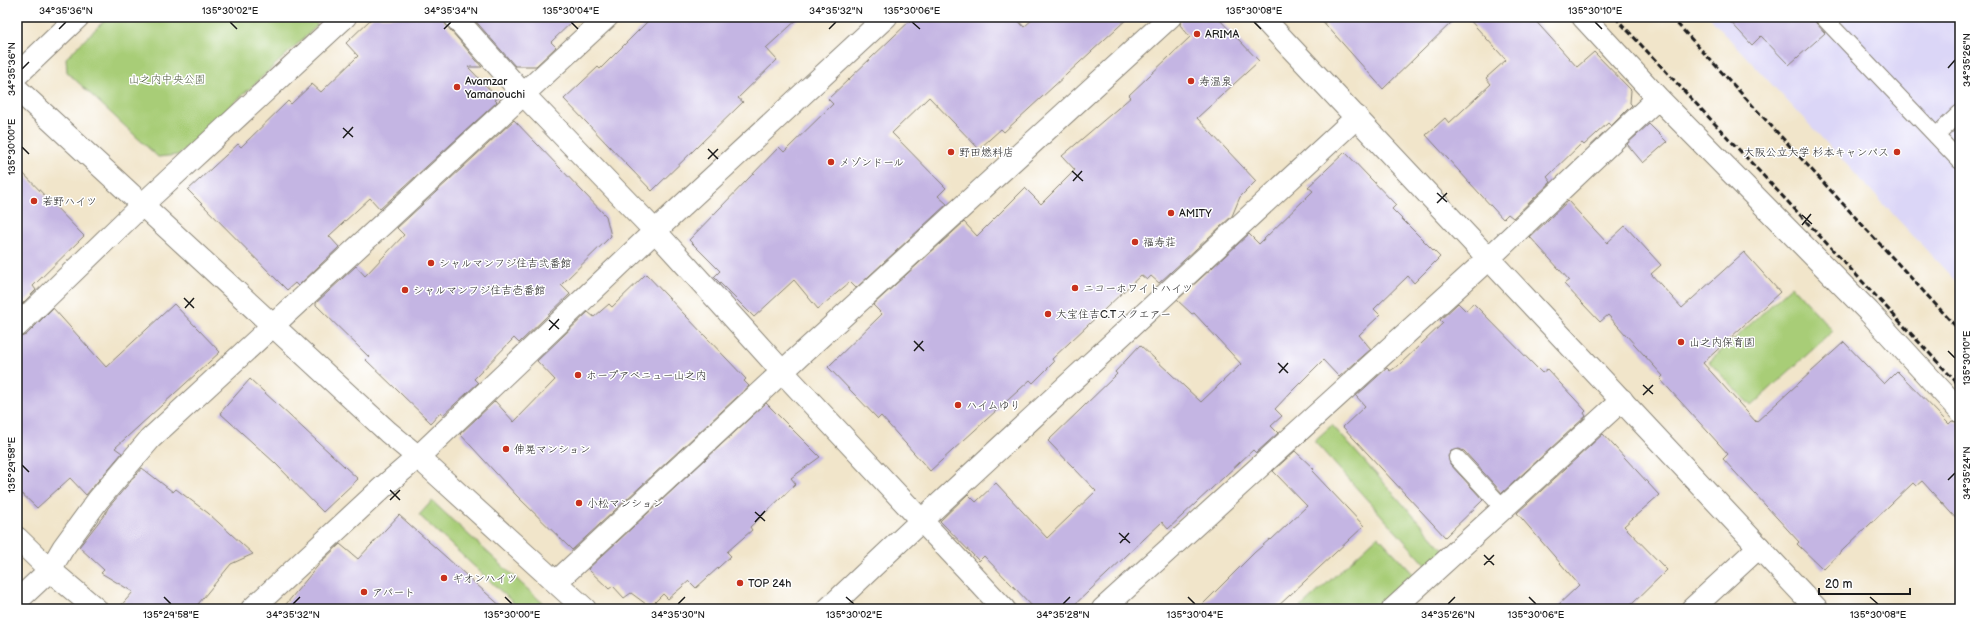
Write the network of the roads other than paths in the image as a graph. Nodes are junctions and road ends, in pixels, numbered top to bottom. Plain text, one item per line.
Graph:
1 (78, 17) edge
2 (345, 17) edge
3 (455, 17) edge
4 (607, 17) edge
5 (886, 17) edge
6 (1170, 17) edge
7 (1262, 17) edge
8 (1583, 17) edge
9 (1823, 17) edge
10 (17, 74) edge
11 (17, 89) edge
12 (524, 95) junction
13 (1658, 98) junction
14 (1960, 113) edge
15 (1357, 117) junction
16 (1936, 136) junction
17 (1960, 161) edge
18 (142, 205) junction
19 (655, 232) junction
20 (1488, 259) junction
21 (17, 326) edge
22 (273, 326) junction
23 (783, 371) junction
24 (1622, 400) junction
25 (1960, 411) edge
26 (418, 457) junction
27 (1457, 458) dead end
28 (1504, 509) junction
29 (922, 520) junction
30 (17, 538) edge
31 (1759, 547) junction
32 (50, 570) junction
33 (556, 582) junction
34 (17, 601) edge
35 (96, 609) edge
36 (252, 609) edge
37 (585, 609) edge
38 (828, 609) edge
39 (1004, 609) edge
40 (1103, 609) edge
41 (1393, 609) edge
42 (1692, 609) edge
43 (1817, 609) edge

1 - 10 street
2 - 18 street
3 - 12 street
4 - 12 street
5 - 19 street
6 - 23 street
7 - 15 street
8 - 13 street
9 - 16 lane
11 - 18 street
12 - 19 street
12 - 22 street
13 - 20 street
13 - 25 street
14 - 16 lane
15 - 20 street
15 - 29 street
16 - 17 lane
18 - 21 street
18 - 22 street
19 - 23 street
19 - 26 street
20 - 24 street
20 - 40 street
22 - 26 street
22 - 32 street
23 - 29 street
23 - 33 street
24 - 28 street
24 - 31 street
26 - 33 street
26 - 36 street
27 - 28 lane
28 - 41 street
29 - 38 street
29 - 39 street
30 - 32 street
31 - 42 street
31 - 43 street
32 - 34 street
32 - 35 street
33 - 37 street

